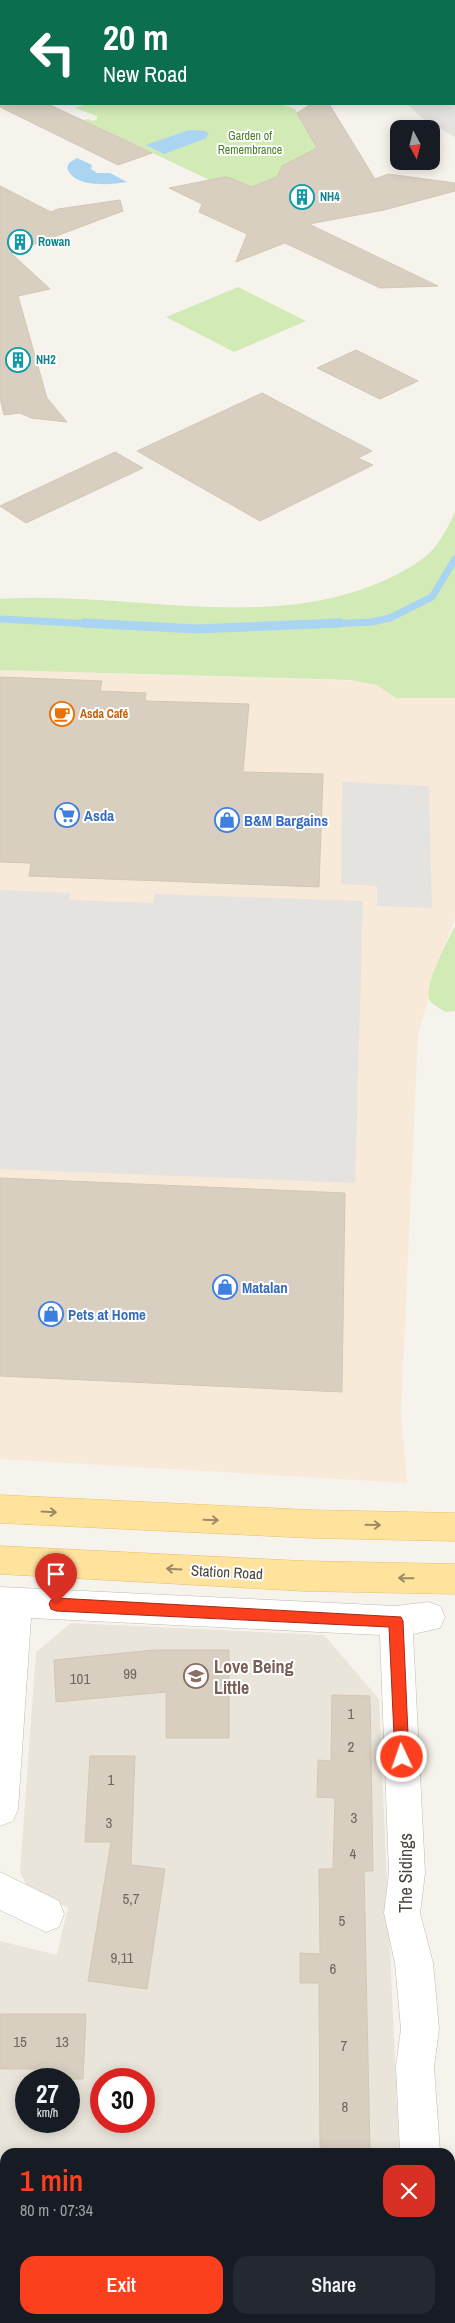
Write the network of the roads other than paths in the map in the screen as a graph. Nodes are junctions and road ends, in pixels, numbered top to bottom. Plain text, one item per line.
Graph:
1 (0, 1509) edge
2 (455, 1527) edge
3 (0, 1560) edge
4 (455, 1579) edge
5 (8, 1602) edge
6 (0, 1809) edge
7 (0, 1890) edge
8 (46, 1914) dead end
9 (420, 2148) edge

1 -> 2 main road
4 -> 3 main road, Station Road
5 - 6 street
5 - 9 street, The Sidings
7 - 8 street

